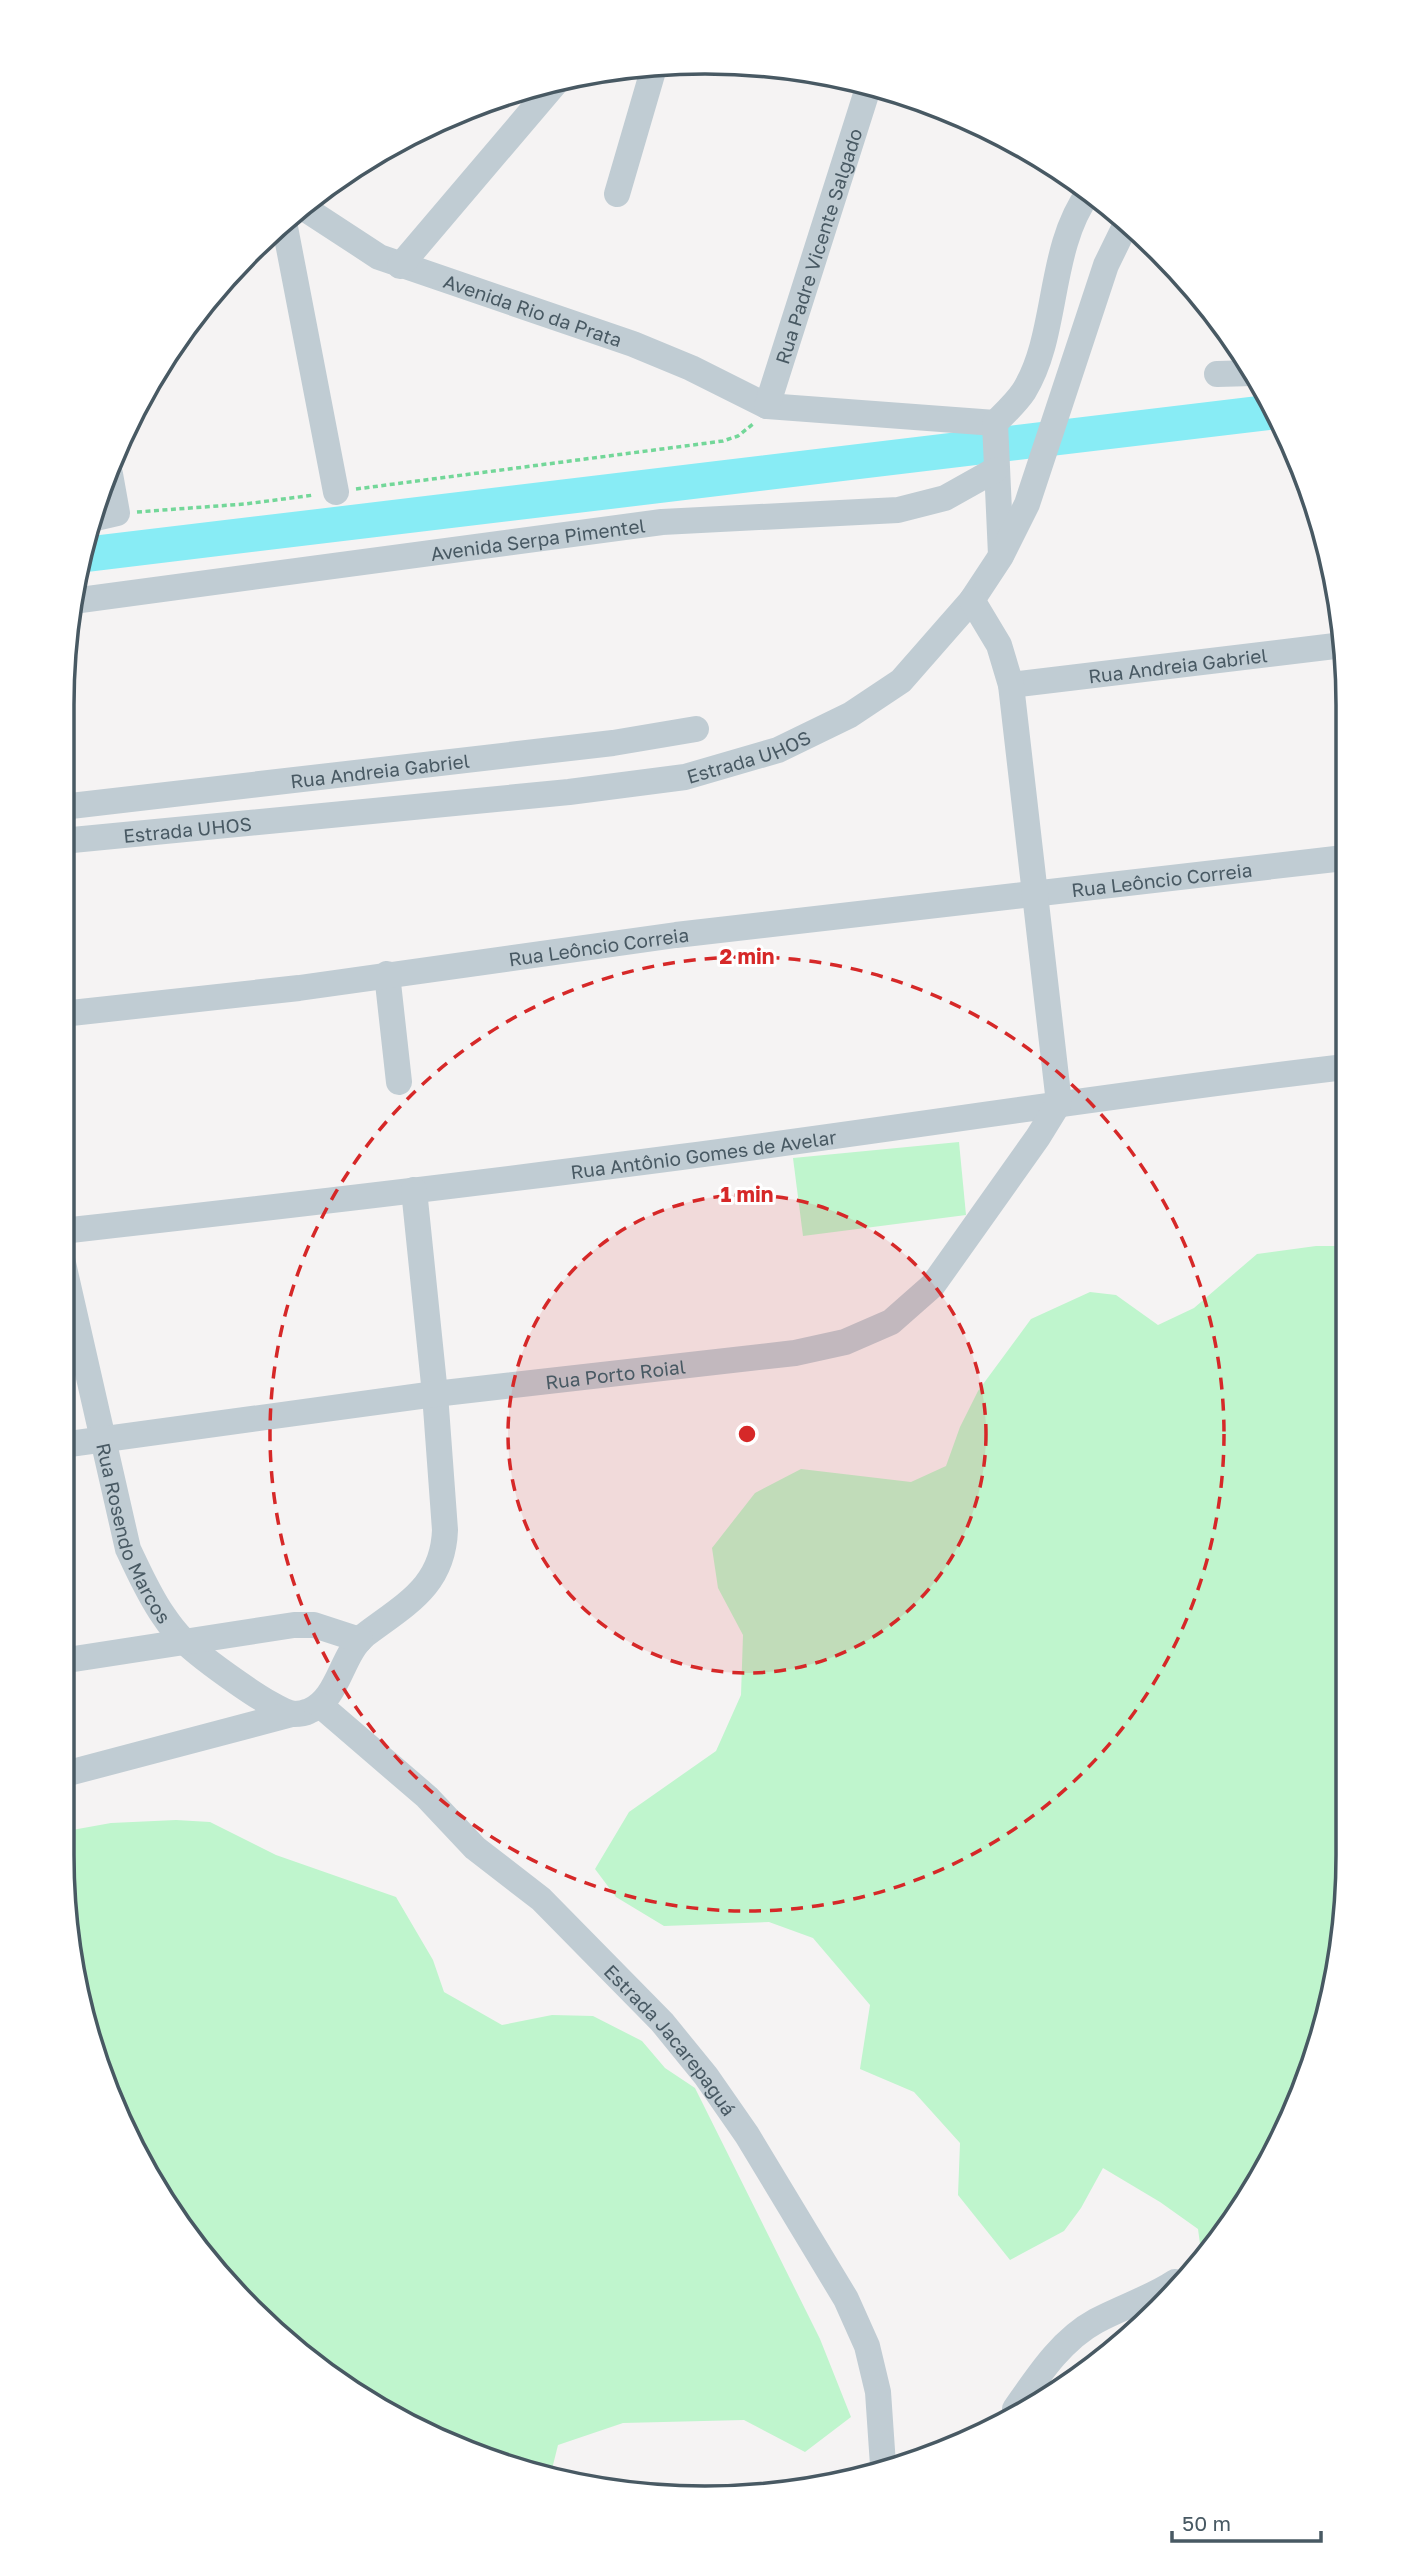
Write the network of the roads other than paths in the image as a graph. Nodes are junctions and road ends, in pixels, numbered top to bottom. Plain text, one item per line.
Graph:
1 (651, 76) edge
2 (546, 94) edge
3 (866, 95) edge
4 (617, 194) dead end
5 (1084, 200) edge
6 (311, 212) edge
7 (1123, 231) edge
8 (286, 233) edge
9 (400, 266) junction
10 (1040, 351) junction
11 (1074, 356) junction
12 (1242, 373) edge
13 (1217, 374) dead end
14 (767, 406) junction
15 (995, 427) junction
16 (995, 467) junction
17 (112, 488) edge
18 (336, 492) road end
19 (103, 516) edge
20 (1002, 556) junction
21 (83, 600) edge
22 (972, 600) junction
23 (1333, 646) edge
24 (1011, 685) junction
25 (696, 729) dead end
26 (74, 806) edge
27 (74, 840) edge
28 (1336, 859) edge
29 (1033, 895) junction
30 (387, 974) junction
31 (74, 1013) edge
32 (1336, 1068) edge
33 (399, 1082) dead end
34 (1059, 1103) junction
35 (414, 1190) junction
36 (74, 1230) edge
37 (74, 1312) edge
38 (435, 1394) junction
39 (103, 1440) junction
40 (74, 1444) edge
41 (359, 1640) junction
42 (184, 1641) junction
43 (74, 1659) edge
44 (320, 1705) junction
45 (292, 1714) junction
46 (74, 1772) edge
47 (1165, 2287) edge
48 (1020, 2401) edge
49 (884, 2459) edge

1 - 4 street
2 - 9 street
3 - 14 street, Rua Padre Vicente Salgado
5 - 10 street
6 - 9 street, Avenida Rio da Prata
7 - 11 street, Estrada UHOS
8 - 18 street
9 - 14 street, Avenida Rio da Prata
10 - 11 street
10 - 15 street
11 - 20 street, Estrada UHOS
12 - 13 street
14 - 15 street
15 - 16 street
16 - 20 street
16 - 21 street, Avenida Serpa Pimentel
17 - 19 street
20 - 22 street, Estrada UHOS
22 - 24 street
22 - 27 street, Estrada UHOS
23 - 24 street, Rua Andreia Gabriel
24 - 29 street
25 - 26 street, Rua Andreia Gabriel
28 - 29 street, Rua Leôncio Correia
29 - 30 street, Rua Leôncio Correia
29 - 34 street
30 - 31 street, Rua Leôncio Correia
30 - 33 street
32 - 34 street, Rua Antônio Gomes de Avelar
34 - 35 street, Rua Antônio Gomes de Avelar
34 - 38 street, Rua Porto Roial
35 - 36 street, Rua Antônio Gomes de Avelar
35 - 38 street
37 - 39 street, Rua Rosendo Marcos
38 - 39 street, Rua Porto Roial
38 - 41 street
39 - 40 street, Rua Porto Roial
39 - 42 street, Rua Rosendo Marcos
41 - 42 street
41 - 44 street
42 - 43 street
42 - 45 street, Rua Rosendo Marcos
44 - 45 street
44 - 49 street, Estrada Jacarepaguá
45 - 46 street
47 - 48 street

